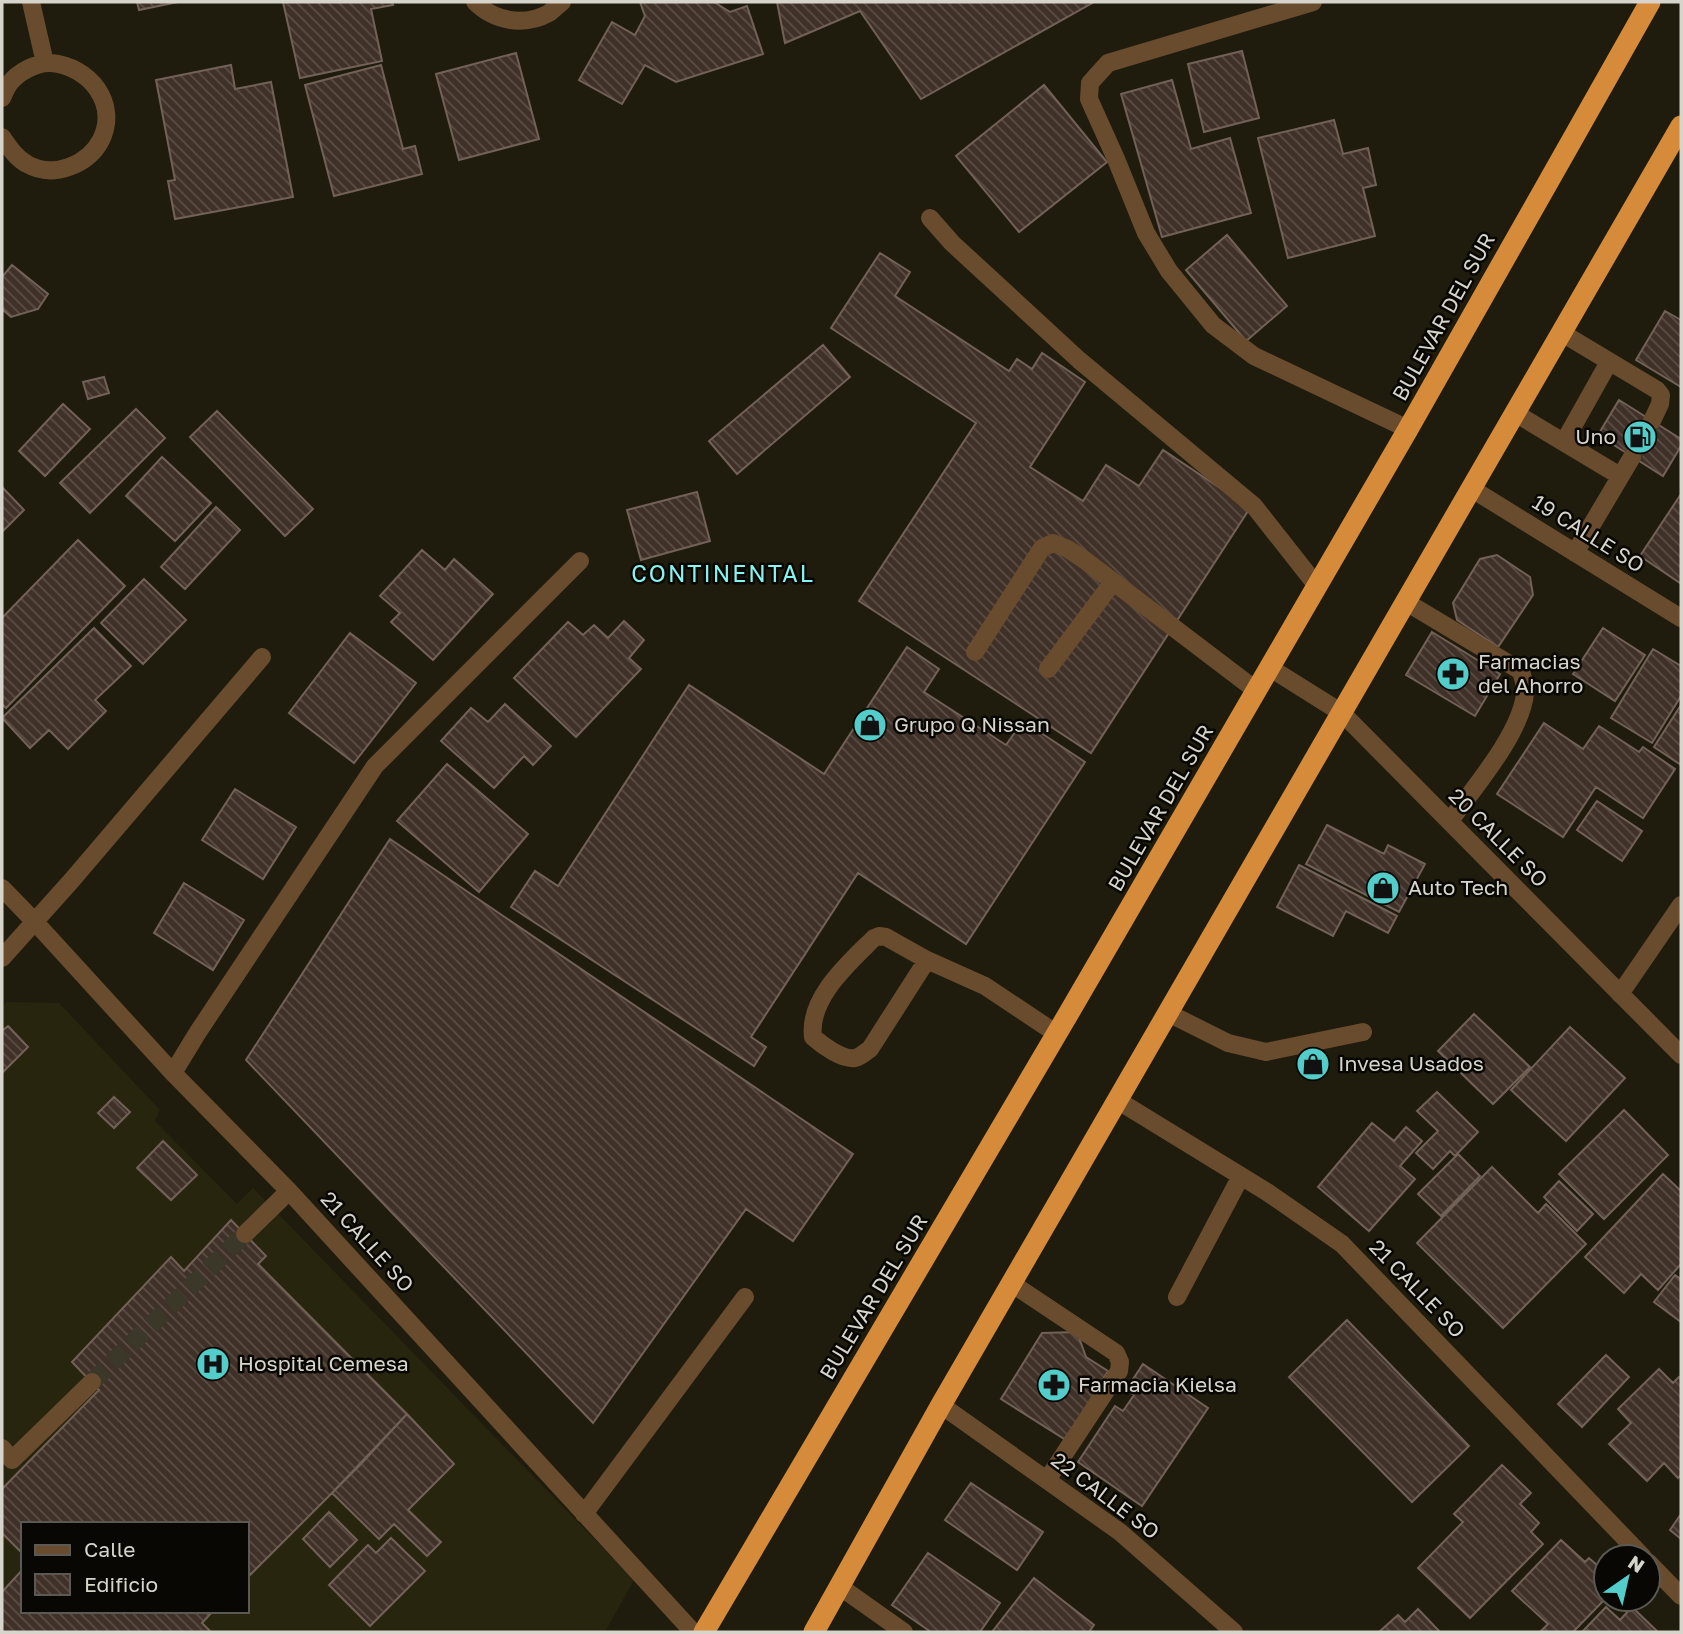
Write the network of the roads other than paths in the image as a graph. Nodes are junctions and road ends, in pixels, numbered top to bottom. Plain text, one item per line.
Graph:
1 (31, 2) edge
2 (475, 2) edge
3 (562, 2) edge
4 (1313, 2) edge
5 (1650, 2) edge
6 (45, 63) junction
7 (2, 98) edge
8 (1681, 126) edge
9 (2, 136) edge
10 (930, 218) dead end
11 (1562, 333) junction
12 (1609, 362) junction
13 (1515, 413) junction
14 (1652, 421) tunnel mouth
15 (1408, 429) junction
16 (1564, 442) junction
17 (1632, 457) tunnel mouth
18 (1620, 476) junction
19 (1472, 489) junction
20 (1574, 553) junction
21 (580, 561) dead end
22 (1113, 582) junction
23 (1317, 586) junction
24 (1406, 602) junction
25 (1681, 618) edge
26 (975, 652) dead end
27 (262, 657) dead end
28 (1270, 668) junction
29 (1048, 669) dead end
30 (1257, 691) junction
31 (1342, 713) junction
32 (1450, 821) junction
33 (2, 888) edge
34 (1681, 905) edge
35 (35, 922) junction
36 (2, 958) edge
37 (927, 960) junction
38 (1620, 994) junction
39 (1168, 1013) junction
40 (1363, 1032) dead end
41 (1057, 1034) junction
42 (1681, 1055) edge
43 (173, 1073) junction
44 (1117, 1100) junction
45 (1241, 1176) junction
46 (289, 1191) junction
47 (245, 1234) tunnel mouth
48 (1011, 1283) junction
49 (745, 1297) dead end
50 (1177, 1297) dead end
51 (92, 1382) tunnel mouth
52 (941, 1405) junction
53 (2, 1448) edge
54 (1047, 1480) junction
55 (584, 1514) junction
56 (1630, 1543) edge
57 (1662, 1576) edge
58 (839, 1586) junction
59 (1681, 1596) edge
60 (693, 1632) edge
61 (704, 1632) edge
62 (814, 1632) edge
63 (904, 1632) edge
64 (1234, 1632) edge

1 - 6 street
2 - 3 street
4 - 15 street
5 - 15 highway, BULEVAR DEL SUR
6 - 7 street
6 - 9 street
8 - 11 highway
10 - 23 street
11 - 12 street
11 - 13 highway
12 - 14 street
12 - 16 street
13 - 16 street
13 - 19 highway
15 - 23 highway, BULEVAR DEL SUR
16 - 18 street
17 - 18 street
18 - 20 street
19 - 20 street, 19 CALLE SO
19 - 24 highway
20 - 25 street, 19 CALLE SO
21 - 43 street
22 - 26 street
22 - 29 street
22 - 30 street
23 - 28 highway, BULEVAR DEL SUR
24 - 31 highway
24 - 32 street
27 - 35 street
28 - 30 highway, BULEVAR DEL SUR
28 - 31 street, 20 CALLE SO
30 - 41 highway, BULEVAR DEL SUR
31 - 32 street, 20 CALLE SO
31 - 39 highway
32 - 38 street, 20 CALLE SO
33 - 35 street, 21 CALLE SO
34 - 38 street
35 - 36 street
35 - 43 street, 21 CALLE SO
37 - 37 street
37 - 41 street
38 - 42 street, 20 CALLE SO
39 - 40 street
39 - 44 highway
41 - 61 highway, BULEVAR DEL SUR
43 - 46 street, 21 CALLE SO
44 - 45 street, 21 CALLE SO
44 - 48 highway
45 - 50 street
45 - 56 street, 21 CALLE SO
46 - 47 street
46 - 55 street, 21 CALLE SO
48 - 52 highway
48 - 54 street
49 - 55 street
51 - 53 street
52 - 54 street, 22 CALLE SO
52 - 58 highway
54 - 64 street, 22 CALLE SO
55 - 60 street, 21 CALLE SO
57 - 59 street
58 - 62 highway
58 - 63 street

